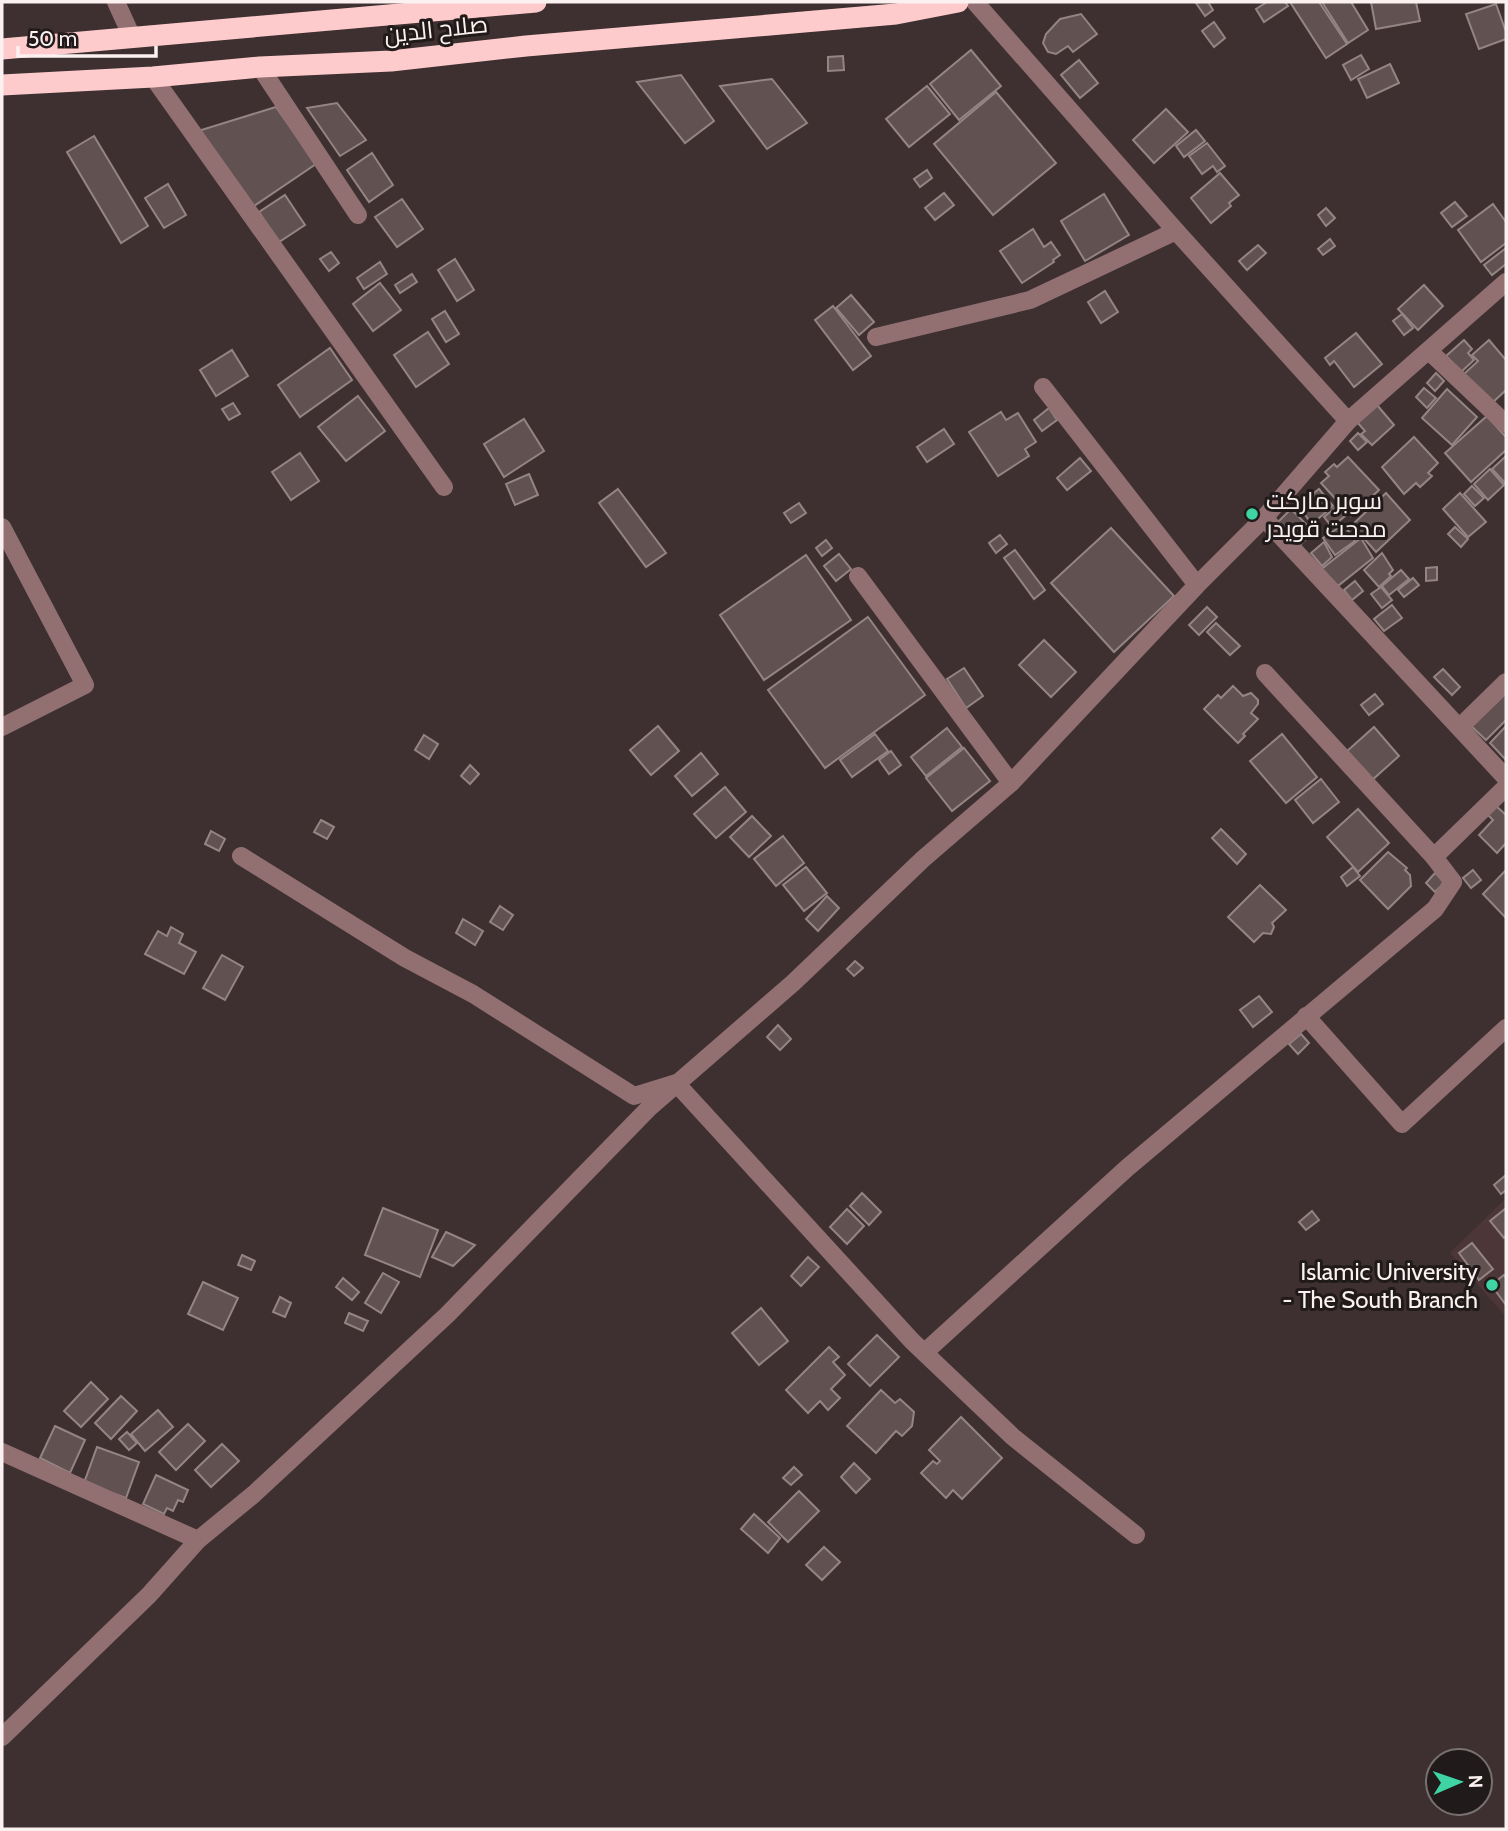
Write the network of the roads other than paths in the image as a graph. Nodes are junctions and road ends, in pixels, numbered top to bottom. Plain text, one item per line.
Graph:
1 (116, 2) edge
2 (536, 2) edge
3 (958, 2) edge
4 (975, 2) edge
5 (475, 4) edge
6 (361, 9) edge
7 (132, 37) junction
8 (2, 49) edge
9 (260, 67) junction
10 (153, 77) junction
11 (2, 85) edge
12 (358, 215) dead end
13 (1176, 231) junction
14 (1506, 282) edge
15 (876, 337) dead end
16 (1429, 351) junction
17 (1043, 387) dead end
18 (1348, 421) junction
19 (1506, 424) edge
20 (444, 487) dead end
21 (1264, 518) junction
22 (2, 527) edge
23 (858, 576) dead end
24 (1197, 585) junction
25 (1265, 673) dead end
26 (1506, 682) edge
27 (2, 727) edge
28 (1460, 727) junction
29 (1506, 778) edge
30 (1012, 783) junction
31 (1506, 787) edge
32 (241, 856) dead end
33 (1434, 857) junction
34 (1306, 1016) junction
35 (1506, 1028) edge
36 (676, 1083) junction
37 (925, 1352) junction
38 (2, 1452) edge
39 (1136, 1535) dead end
40 (198, 1540) junction
41 (2, 1737) edge

1 - 7 street
2 - 5 highway, صلاح الدين
3 - 9 highway, صلاح الدين
4 - 13 street
5 - 6 highway, صلاح الدين
6 - 7 highway, صلاح الدين
7 - 8 highway, صلاح الدين
9 - 10 highway, صلاح الدين
9 - 12 street
10 - 11 highway, صلاح الدين
10 - 20 street
13 - 15 street
13 - 18 street
14 - 16 street
16 - 18 street
16 - 19 street
17 - 24 street
18 - 21 street
21 - 24 street
21 - 28 street
22 - 27 street
23 - 30 street
24 - 30 street
25 - 33 street
26 - 28 street
28 - 29 street
30 - 36 street
31 - 33 street
32 - 36 street
33 - 34 street
34 - 35 street
34 - 37 street
36 - 37 street
36 - 40 street
37 - 39 street
38 - 40 street
40 - 41 street

